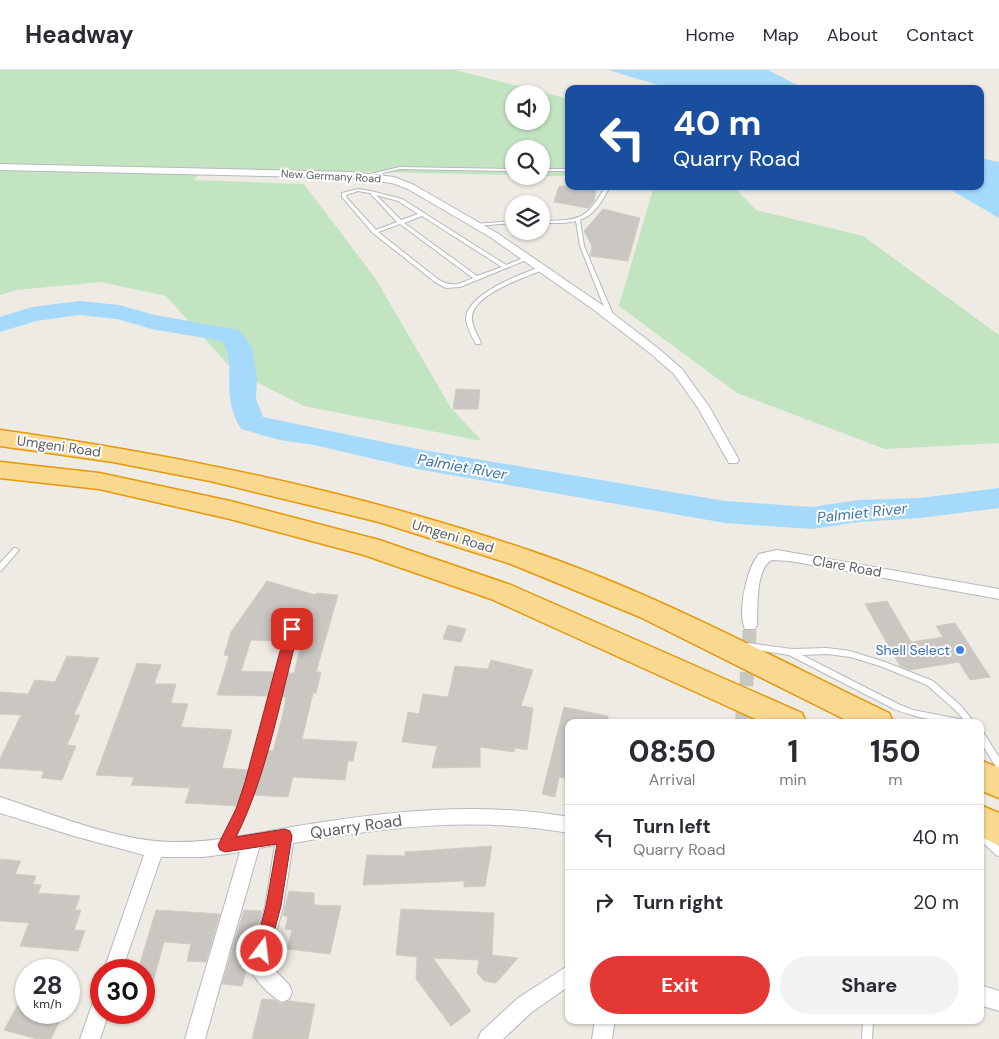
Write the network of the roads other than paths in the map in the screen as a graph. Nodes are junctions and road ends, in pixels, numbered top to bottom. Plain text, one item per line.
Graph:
1 (0, 167) edge
2 (505, 170) edge
3 (550, 170) edge
4 (565, 170) edge
5 (364, 176) junction
6 (606, 190) dead end
7 (371, 192) junction
8 (422, 214) junction
9 (578, 221) junction
10 (400, 222) junction
11 (550, 222) edge
12 (505, 223) edge
13 (476, 225) junction
14 (375, 232) junction
15 (528, 258) junction
16 (506, 267) junction
17 (543, 268) junction
18 (476, 278) junction
19 (611, 318) junction
20 (478, 343) dead end
21 (4, 444) edge
22 (733, 460) dead end
23 (0, 470) edge
24 (16, 550) dead end
25 (0, 568) edge
26 (999, 594) edge
27 (750, 625) tunnel mouth
28 (292, 629) dead end
29 (709, 639) junction
30 (792, 652) junction
31 (784, 719) edge
32 (872, 719) edge
33 (943, 719) edge
34 (967, 719) edge
35 (984, 740) edge
36 (999, 764) edge
37 (984, 776) edge
38 (999, 784) edge
39 (0, 805) edge
40 (984, 822) edge
41 (565, 824) edge
42 (999, 830) edge
43 (285, 836) junction
44 (984, 838) edge
45 (252, 841) junction
46 (225, 845) junction
47 (155, 849) junction
48 (999, 852) edge
49 (117, 959) edge
50 (565, 977) edge
51 (282, 992) dead end
52 (984, 997) edge
53 (999, 1001) edge
54 (95, 1024) edge
55 (604, 1024) edge
56 (868, 1024) edge
57 (90, 1039) edge
58 (195, 1039) edge
59 (488, 1039) edge
60 (602, 1039) edge
61 (867, 1039) edge

1 - 5 street, New Germany Road
2 - 5 lane
3 - 4 lane
5 - 13 street, New Germany Road
6 - 9 lane
7 - 8 lane
7 - 10 lane
7 - 14 lane
8 - 10 lane
8 - 16 lane
9 - 11 lane
9 - 19 lane
10 - 14 lane
10 - 18 lane
12 - 13 lane
13 - 15 street, New Germany Road
14 - 18 lane
15 - 16 lane
15 - 17 street, New Germany Road
16 - 18 lane
17 - 19 street, New Germany Road
17 - 20 lane
19 - 22 street, New Germany Road
21 - 29 highway, Umgeni Road
23 - 31 highway
24 - 25 lane
26 - 27 street, Clare Road
28 - 46 lane
29 - 30 lane
29 - 32 highway, Umgeni Road
30 - 33 lane
30 - 34 lane
35 - 36 lane
37 - 38 highway
39 - 47 street, Quarry Road
40 - 42 highway
41 - 43 street, Quarry Road
43 - 45 street, Quarry Road
43 - 51 street
44 - 48 lane
45 - 46 street, Quarry Road
45 - 58 street
46 - 47 street, Quarry Road
47 - 49 street
50 - 59 street
52 - 53 street
54 - 57 street
55 - 60 street
56 - 61 lane

